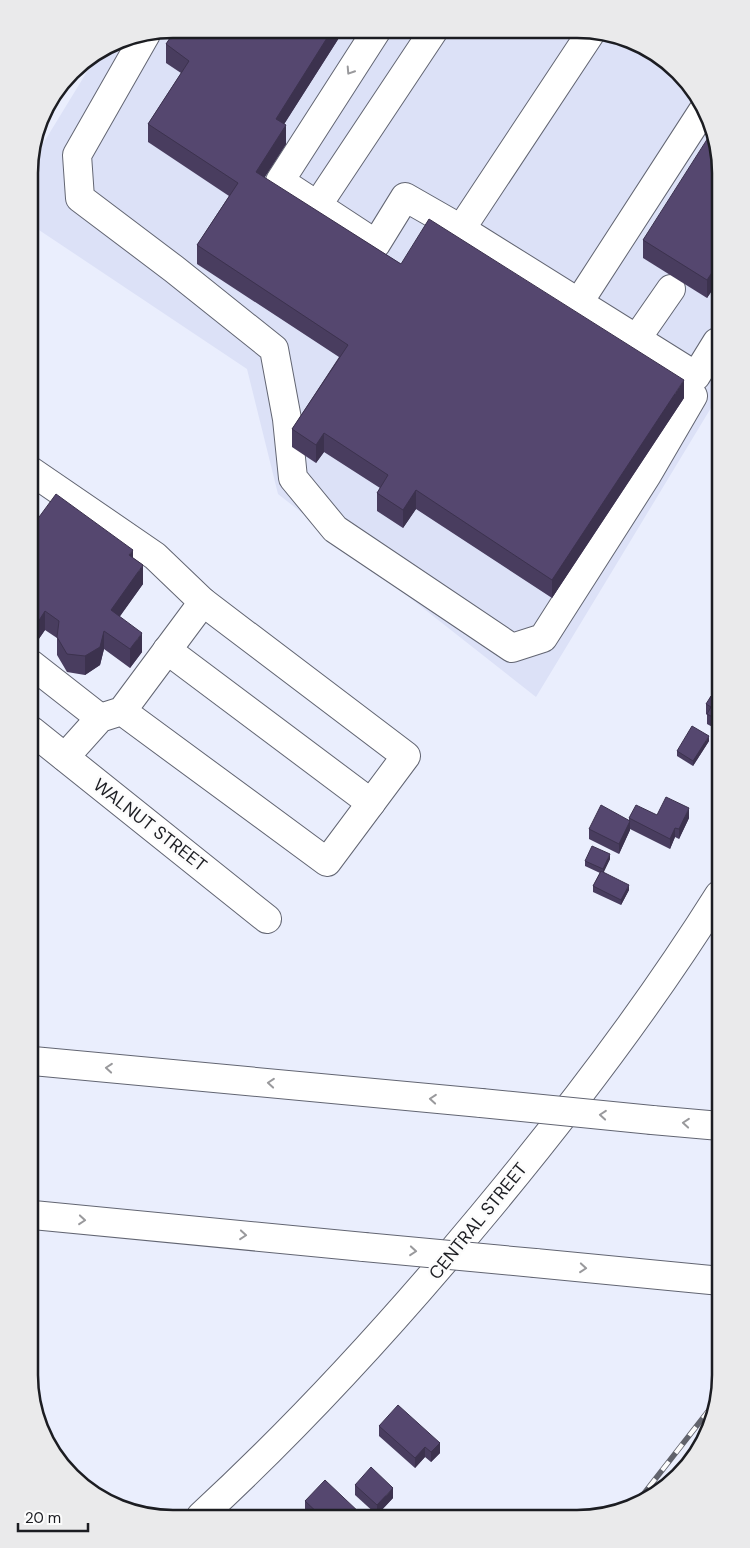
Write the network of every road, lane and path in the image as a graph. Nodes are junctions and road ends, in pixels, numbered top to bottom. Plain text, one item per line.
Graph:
1 (372, 38) edge
2 (429, 38) edge
3 (587, 39) edge
4 (142, 41) edge
5 (699, 116) edge
6 (317, 206) junction
7 (461, 229) junction
8 (671, 289) dead end
9 (579, 302) junction
10 (637, 338) junction
11 (712, 350) edge
12 (694, 396) dead end
13 (38, 476) edge
14 (203, 602) junction
15 (167, 650) junction
16 (38, 668) edge
17 (111, 714) junction
18 (38, 736) edge
19 (65, 758) junction
20 (371, 803) junction
21 (712, 906) edge
22 (268, 919) dead end
23 (38, 1061) edge
24 (712, 1125) edge
25 (38, 1215) edge
26 (712, 1279) edge
27 (207, 1510) edge

1 -> 6 main road
2 - 6 main road
3 - 7 main road
4 - 12 main road
5 - 9 main road
6 - 7 main road
7 - 9 main road
8 - 10 main road
9 - 10 main road
10 - 11 main road
13 - 14 main road
14 - 15 main road
14 - 20 main road
15 - 17 main road
15 - 20 main road
16 - 17 main road
17 - 19 main road
17 - 20 main road
18 - 19 main road, WALNUT STREET
19 - 22 main road, WALNUT STREET
21 - 27 main road, CENTRAL STREET
24 -> 23 main road, bridge
25 -> 26 main road, bridge

